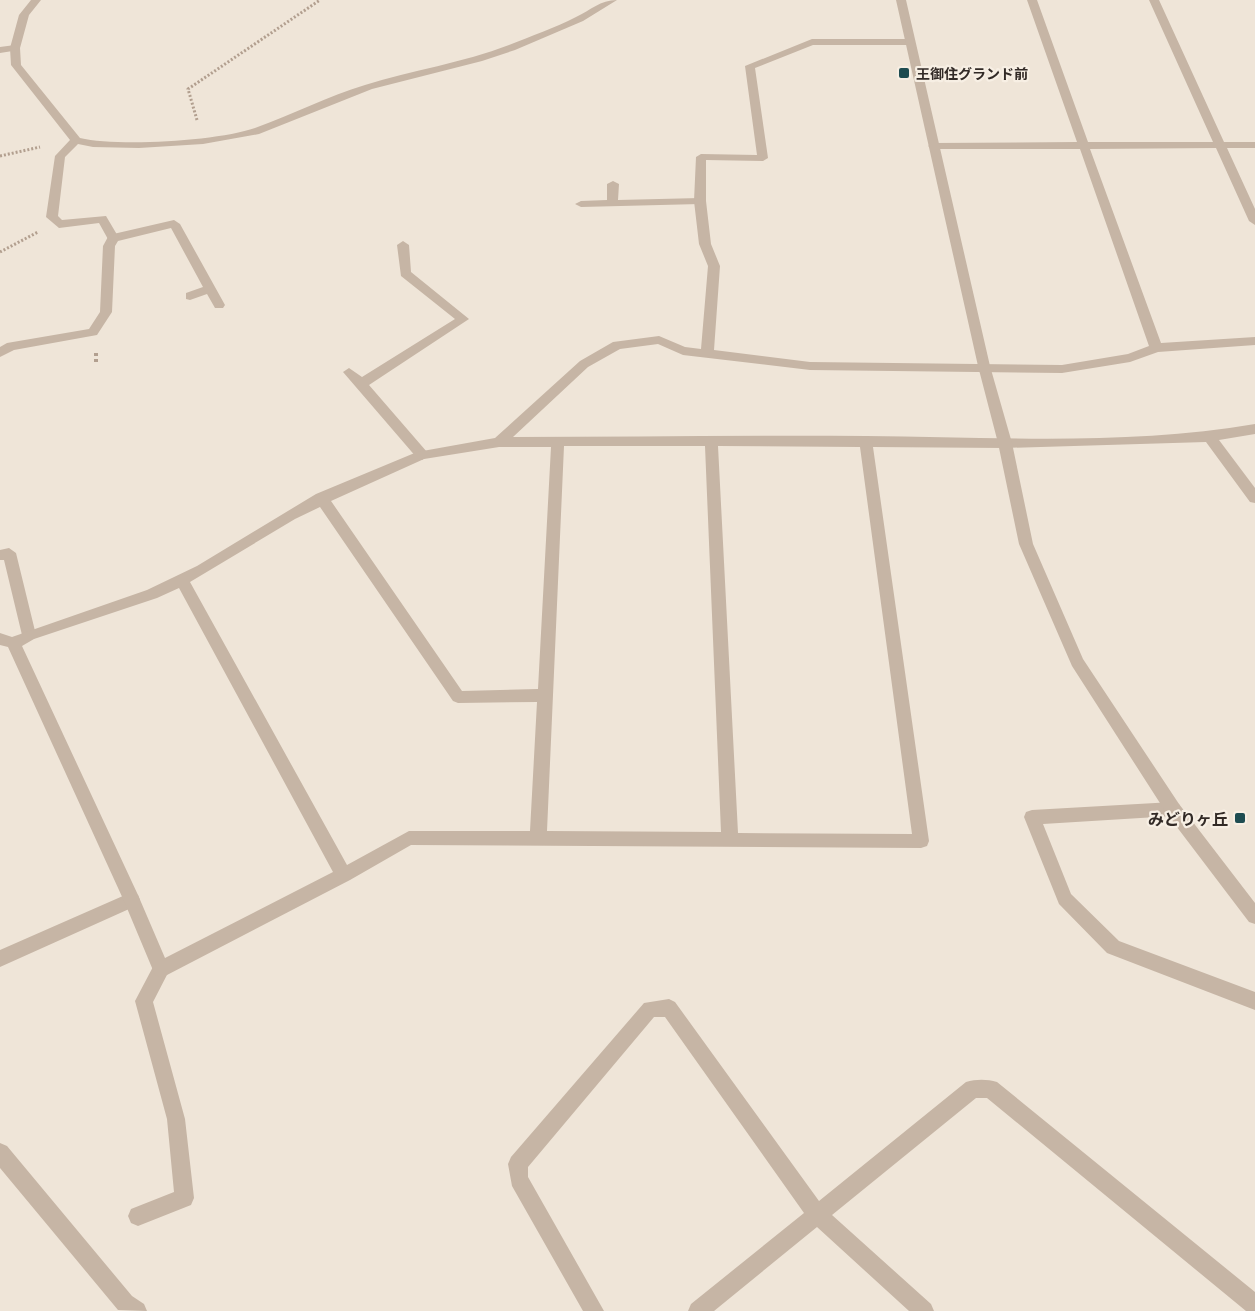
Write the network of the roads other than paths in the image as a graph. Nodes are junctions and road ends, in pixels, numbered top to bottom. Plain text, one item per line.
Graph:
1 (36, 0) edge
2 (612, 0) edge
3 (901, 0) edge
4 (1032, 0) edge
5 (1154, 0) edge
6 (910, 42) junction
7 (15, 48) junction
8 (0, 50) edge
9 (76, 140) junction
10 (1084, 145) junction
11 (1222, 145) junction
12 (1255, 145) edge
13 (933, 146) junction
14 (613, 184) dead end
15 (700, 201) junction
16 (612, 203) junction
17 (581, 204) dead end
18 (1255, 221) edge
19 (113, 238) junction
20 (402, 245) dead end
21 (439, 279) dead end
22 (423, 287) junction
23 (210, 289) junction
24 (190, 296) dead end
25 (219, 305) dead end
26 (1255, 341) edge
27 (1156, 348) junction
28 (0, 353) edge
29 (707, 355) junction
30 (984, 366) junction
31 (349, 372) dead end
32 (361, 384) junction
33 (1255, 429) edge
34 (1209, 437) junction
35 (558, 441) junction
36 (711, 441) junction
37 (866, 441) junction
38 (500, 442) junction
39 (1005, 443) junction
40 (422, 455) junction
41 (321, 498) junction
42 (1255, 498) edge
43 (0, 555) edge
44 (182, 580) junction
45 (29, 635) junction
46 (6, 641) edge
47 (546, 694) junction
48 (1173, 809) junction
49 (538, 838) junction
50 (730, 839) junction
51 (344, 875) junction
52 (132, 900) junction
53 (1255, 916) edge
54 (0, 958) edge
55 (161, 969) junction
56 (1255, 1000) edge
57 (0, 1153) edge
58 (818, 1215) junction
59 (138, 1216) dead end
60 (1255, 1305) edge
61 (137, 1311) edge
62 (594, 1311) edge
63 (698, 1311) edge
64 (924, 1311) edge

1 - 7 street
2 - 9 street
3 - 6 street
4 - 10 street
5 - 11 street
6 - 13 street
6 - 15 street
7 - 8 street
7 - 9 street
9 - 19 street
10 - 11 street
10 - 13 street
10 - 27 street
11 - 12 street
11 - 18 street
13 - 30 street
14 - 16 street
15 - 16 street
15 - 29 street
16 - 17 street
19 - 23 street
19 - 28 street
20 - 22 street
21 - 22 street
22 - 32 street
23 - 24 street
23 - 25 street
26 - 27 street
27 - 30 street
29 - 30 street
29 - 38 street
30 - 39 street
31 - 32 street
32 - 40 street
33 - 34 street
34 - 39 street
34 - 42 street
35 - 36 street
35 - 38 street
35 - 47 street
36 - 37 street
36 - 50 street
37 - 39 street
37 - 50 street
38 - 40 street
39 - 48 street
40 - 41 street
41 - 44 street
41 - 47 street
43 - 45 street
44 - 45 street
44 - 51 street
45 - 46 street
46 - 52 street
47 - 49 street
48 - 53 street
48 - 56 street
49 - 50 street
49 - 51 street
51 - 55 street
52 - 54 street
52 - 55 street
55 - 59 street
57 - 61 street
58 - 60 street
58 - 62 street
58 - 63 street
58 - 64 street

